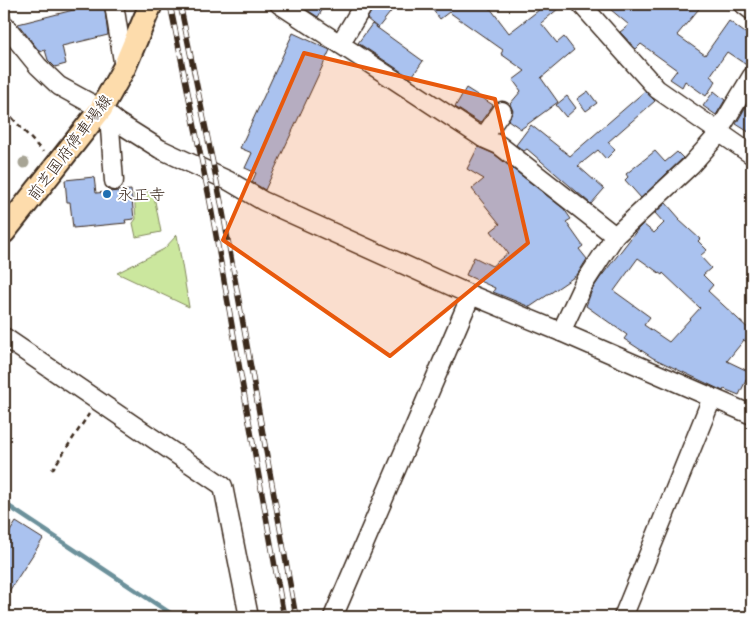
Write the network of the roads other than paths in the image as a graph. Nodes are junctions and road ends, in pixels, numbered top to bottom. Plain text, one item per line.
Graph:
1 (114, 4) edge
2 (151, 4) edge
3 (279, 4) edge
4 (364, 4) edge
5 (581, 4) edge
6 (743, 4) edge
7 (752, 11) edge
8 (4, 24) edge
9 (340, 44) junction
10 (124, 68) junction
11 (752, 76) edge
12 (502, 111) dead end
13 (105, 112) junction
14 (720, 133) junction
15 (483, 138) junction
16 (752, 155) edge
17 (114, 182) dead end
18 (4, 232) edge
19 (615, 236) junction
20 (472, 295) junction
21 (561, 332) junction
22 (4, 337) edge
23 (712, 398) junction
24 (752, 415) edge
25 (249, 617) edge
26 (332, 617) edge
27 (623, 617) edge

1 - 10 street
2 - 10 main road, 前芝国府停車場線
3 - 9 street
4 - 9 street
5 - 14 street
6 - 7 street
8 - 13 street
9 - 15 street
10 - 13 main road, 前芝国府停車場線
11 - 14 street
12 - 15 street
13 - 17 street
13 - 18 main road, 前芝国府停車場線
13 - 20 street
14 - 16 street
14 - 19 street
15 - 19 street
19 - 21 street
20 - 21 street
20 - 26 street
21 - 23 street
22 - 25 street
23 - 24 street
23 - 27 street

